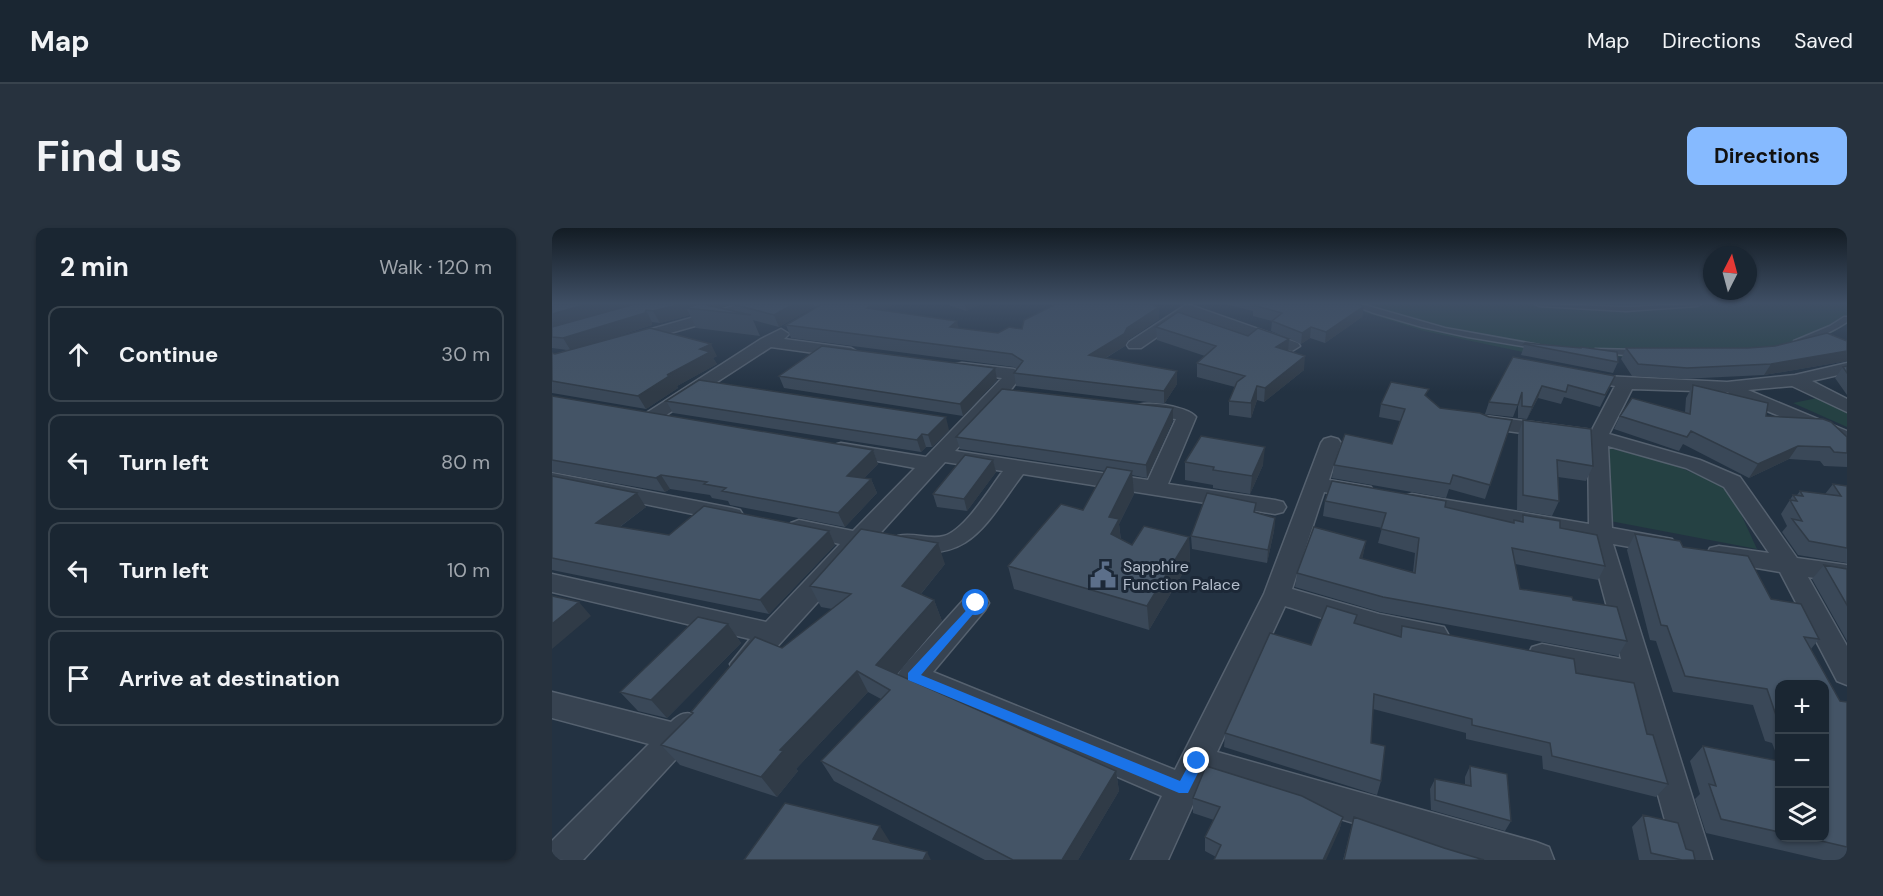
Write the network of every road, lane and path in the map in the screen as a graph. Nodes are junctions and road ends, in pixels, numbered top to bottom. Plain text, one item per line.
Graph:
1 (653, 333) edge
2 (774, 333) edge
3 (777, 333) edge
4 (1149, 333) edge
5 (1257, 333) edge
6 (1462, 333) edge
7 (1817, 333) edge
8 (1792, 342) edge
9 (618, 344) edge
10 (1136, 345) dead end
11 (1292, 346) dead end
12 (1546, 348) edge
13 (1593, 351) edge
14 (1653, 354) edge
15 (873, 356) edge
16 (943, 365) edge
17 (1846, 370) edge
18 (1592, 376) edge
19 (1795, 380) junction
20 (701, 383) junction
21 (1626, 383) junction
22 (1727, 387) junction
23 (736, 388) edge
24 (1847, 406) edge
25 (1124, 407) edge
26 (628, 414) edge
27 (650, 417) junction
28 (674, 421) edge
29 (1485, 422) edge
30 (1598, 437) junction
31 (1847, 438) edge
32 (1331, 443) dead end
33 (827, 447) edge
34 (937, 459) junction
35 (1017, 467) junction
36 (552, 479) edge
37 (1315, 484) junction
38 (1156, 487) junction
39 (1275, 507) dead end
40 (752, 519) edge
41 (776, 523) edge
42 (1602, 535) junction
43 (862, 536) junction
44 (1789, 565) junction
45 (1847, 574) edge
46 (552, 583) edge
47 (1277, 594) junction
48 (976, 603) dead end
49 (771, 634) junction
50 (1458, 639) edge
51 (1515, 650) edge
52 (1847, 673) edge
53 (1639, 674) junction
54 (552, 705) edge
55 (676, 737) junction
56 (1190, 775) junction
57 (559, 860) edge
58 (1149, 860) edge
59 (1536, 860) edge
60 (1694, 860) edge

1 - 9 street
2 - 20 street
3 - 15 street
4 - 10 street
5 - 11 street
6 - 12 lane
7 - 8 lane
13 - 14 lane
16 - 34 street
17 - 19 street
18 - 21 street
19 - 22 street
19 - 24 street
20 - 23 street
20 - 27 street
21 - 22 street
21 - 30 street
22 - 31 street
25 - 38 street
26 - 27 street
27 - 28 street
29 - 30 street
30 - 42 street
30 - 44 street
32 - 37 street
33 - 34 street
34 - 35 street
34 - 43 street
35 - 38 street
35 - 43 street
36 - 40 street
37 - 42 street
37 - 47 street
38 - 39 street
41 - 43 street
42 - 44 street
42 - 53 street
43 - 49 street
44 - 45 street
44 - 52 street
46 - 49 street
47 - 50 street
47 - 56 street
48 - 56 street
49 - 55 street
51 - 53 street
53 - 60 street
54 - 55 street
55 - 57 street
56 - 58 street
56 - 59 street

